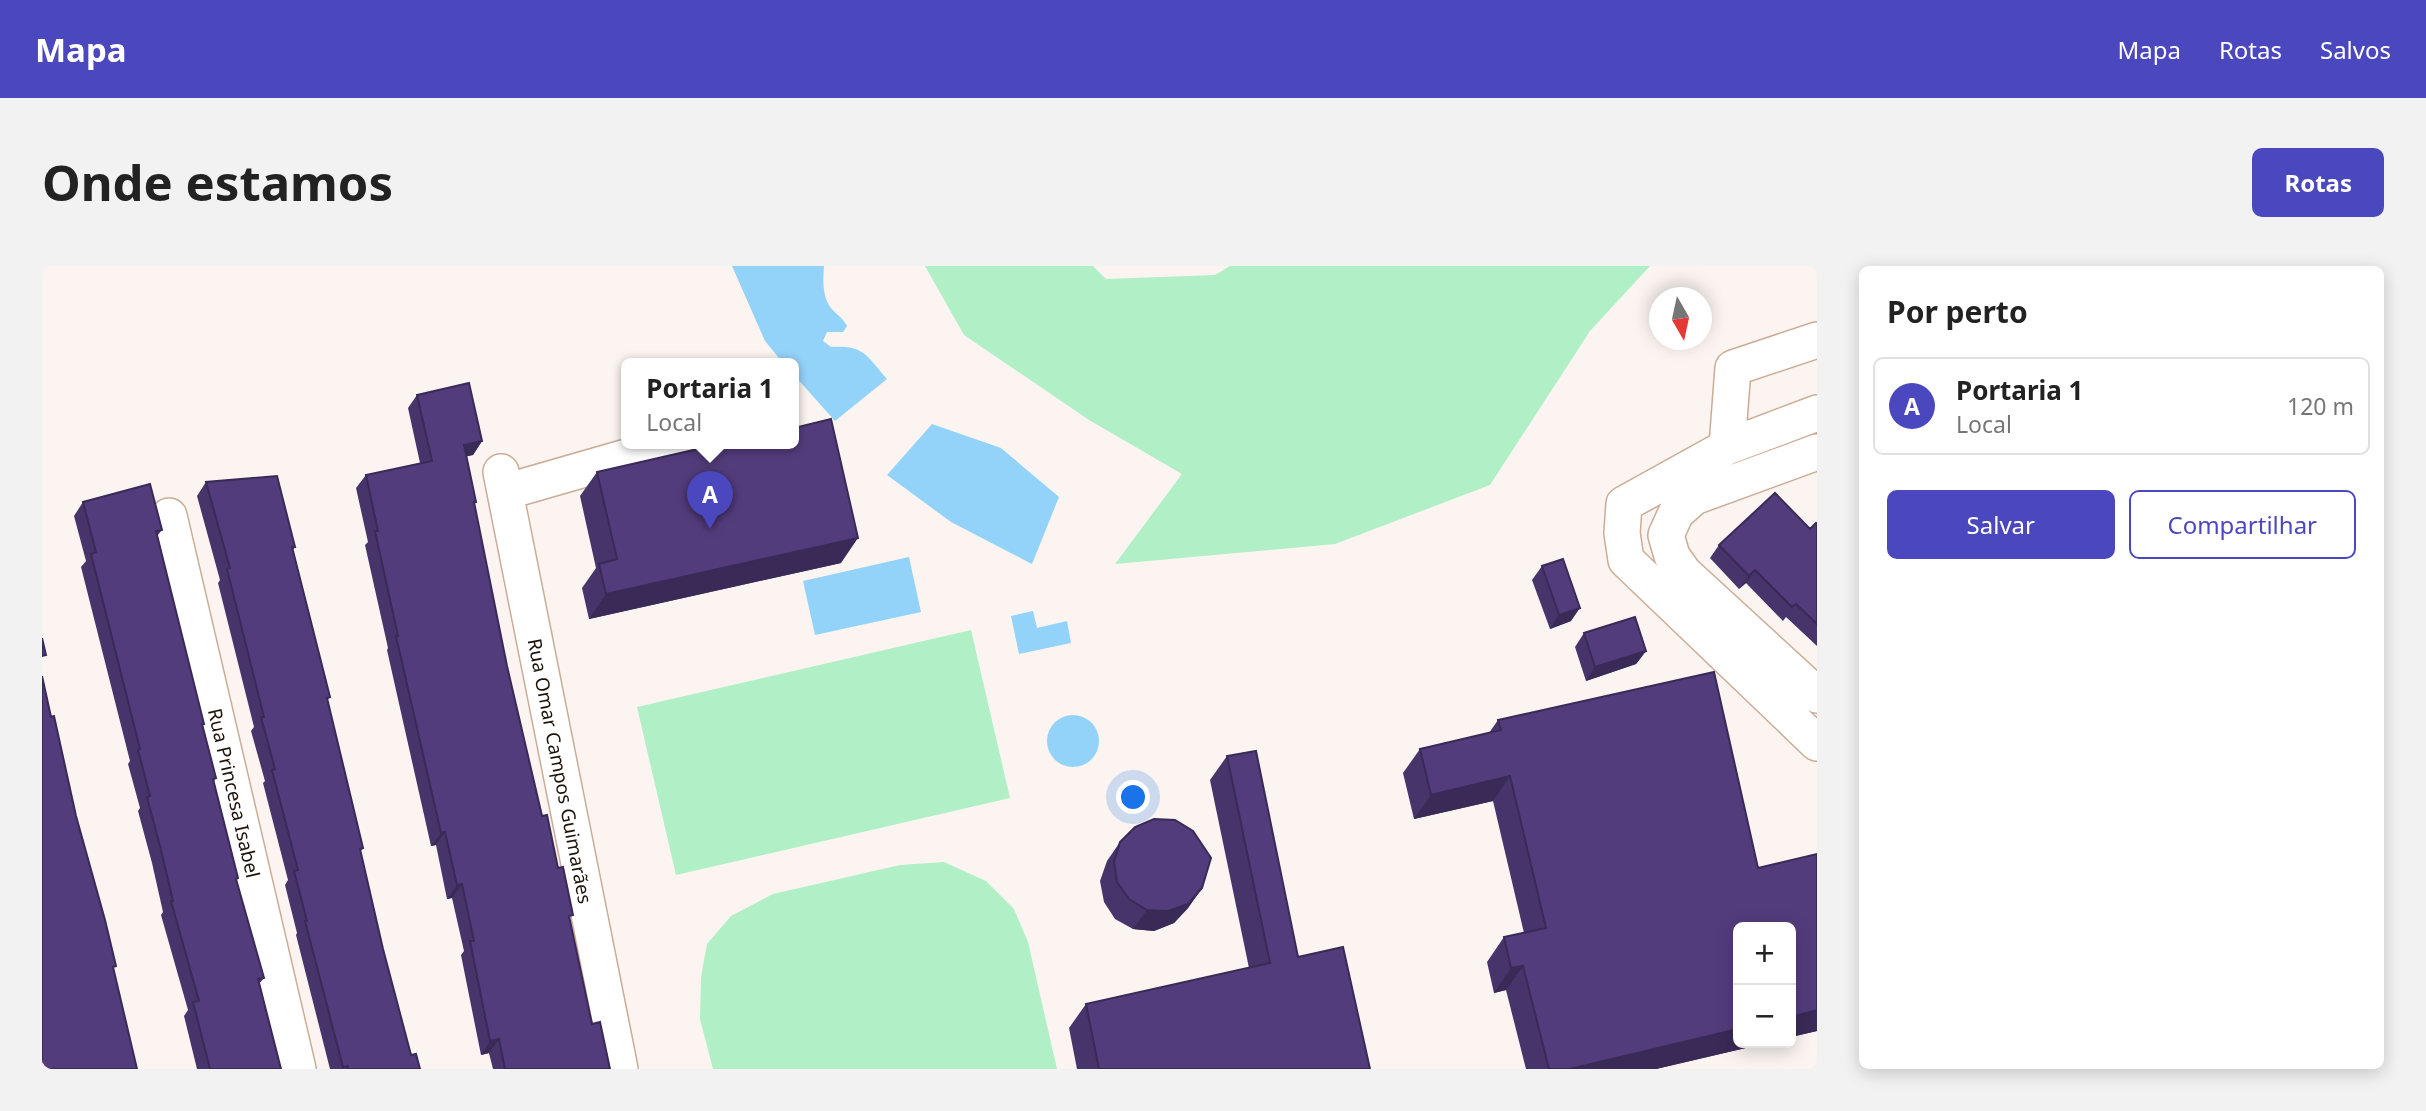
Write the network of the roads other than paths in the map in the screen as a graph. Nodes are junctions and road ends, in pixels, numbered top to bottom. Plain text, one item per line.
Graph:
1 (1817, 340) edge
2 (1817, 413) edge
3 (1727, 447) junction
4 (649, 449) edge
5 (1817, 452) edge
6 (169, 516) dead end
7 (1817, 695) edge
8 (1817, 743) edge
9 (298, 1069) edge
10 (620, 1069) edge

1 - 3 street
2 - 3 street
3 - 8 street
4 - 10 street, Rua Omar Campos Guimarães
5 - 7 street
6 - 9 street, Rua Princesa Isabel

